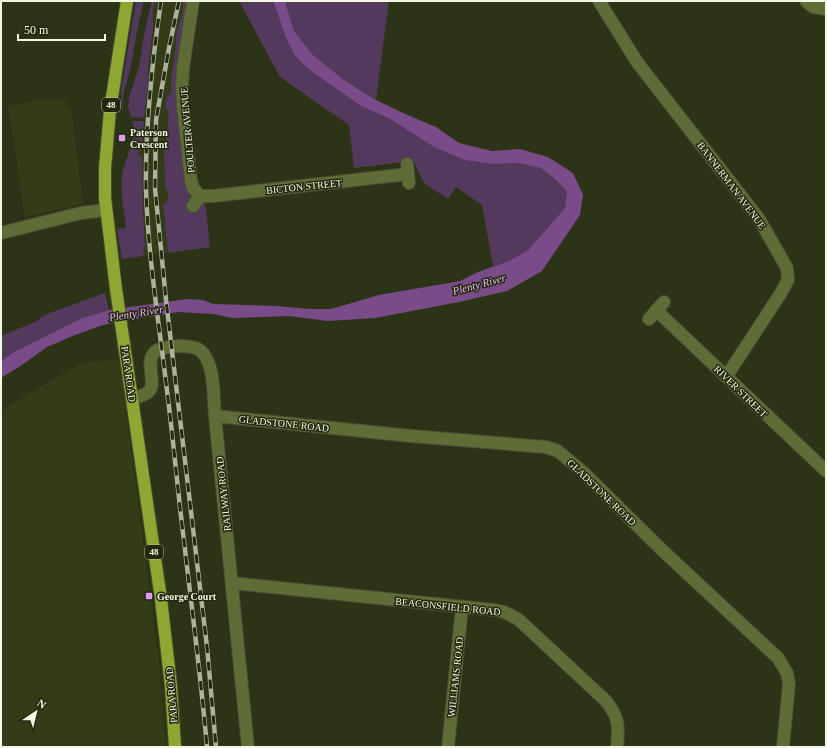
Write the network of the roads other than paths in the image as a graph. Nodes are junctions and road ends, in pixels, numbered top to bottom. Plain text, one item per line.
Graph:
1 (127, 1) edge
2 (193, 1) edge
3 (599, 1) edge
4 (806, 1) edge
5 (826, 9) edge
6 (408, 174) dead end
7 (200, 196) junction
8 (193, 206) dead end
9 (106, 210) junction
10 (1, 233) edge
11 (656, 310) dead end
12 (726, 377) junction
13 (132, 399) junction
14 (215, 416) junction
15 (826, 471) edge
16 (232, 583) junction
17 (462, 607) junction
18 (175, 747) edge
19 (248, 747) edge
20 (448, 747) edge
21 (617, 747) edge
22 (783, 747) edge

1 - 9 main road, PARA ROAD / 48
2 - 7 street, POULTER AVENUE
3 - 12 street, BANNERMAN AVENUE
4 - 5 street
6 - 7 street, BICTON STREET
7 - 8 street
9 - 10 street
9 - 13 main road, PARA ROAD / 48
11 - 12 street, RIVER STREET
12 - 15 street, RIVER STREET
13 - 14 street, RAILWAY ROAD
13 - 18 main road, PARA ROAD / 48
14 - 16 street, RAILWAY ROAD
14 - 22 street, GLADSTONE ROAD
16 - 17 street, BEACONSFIELD ROAD
16 - 19 street, RAILWAY ROAD
17 - 20 street, WILLIAMS ROAD
17 - 21 street, BEACONSFIELD ROAD

